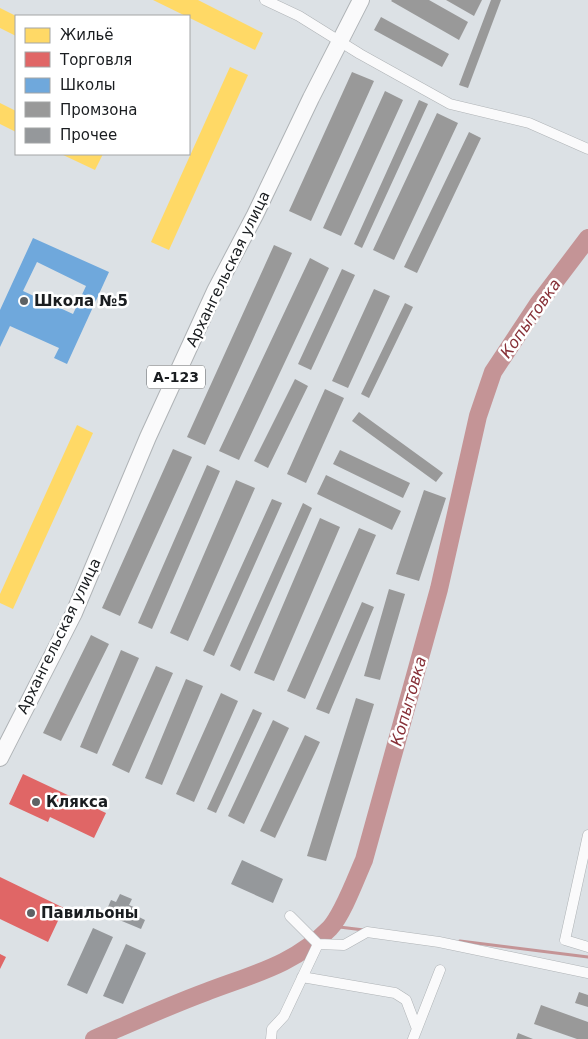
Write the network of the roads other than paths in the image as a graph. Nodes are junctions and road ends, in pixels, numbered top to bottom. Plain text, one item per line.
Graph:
1 (265, 0) edge
2 (361, 0) edge
3 (339, 41) junction
4 (588, 149) edge
5 (0, 758) edge
6 (588, 834) edge
7 (290, 916) dead end
8 (318, 944) junction
9 (588, 947) edge
10 (440, 970) dead end
11 (588, 973) edge
12 (303, 975) junction
13 (415, 1034) edge
14 (271, 1039) edge

1 - 3 street
2 - 3 main road, Архангельская улица / А-123
3 - 4 street
3 - 5 main road, Архангельская улица / А-123
6 - 9 street
7 - 8 street
8 - 11 street
8 - 12 street
10 - 13 street
12 - 13 street
12 - 14 street

